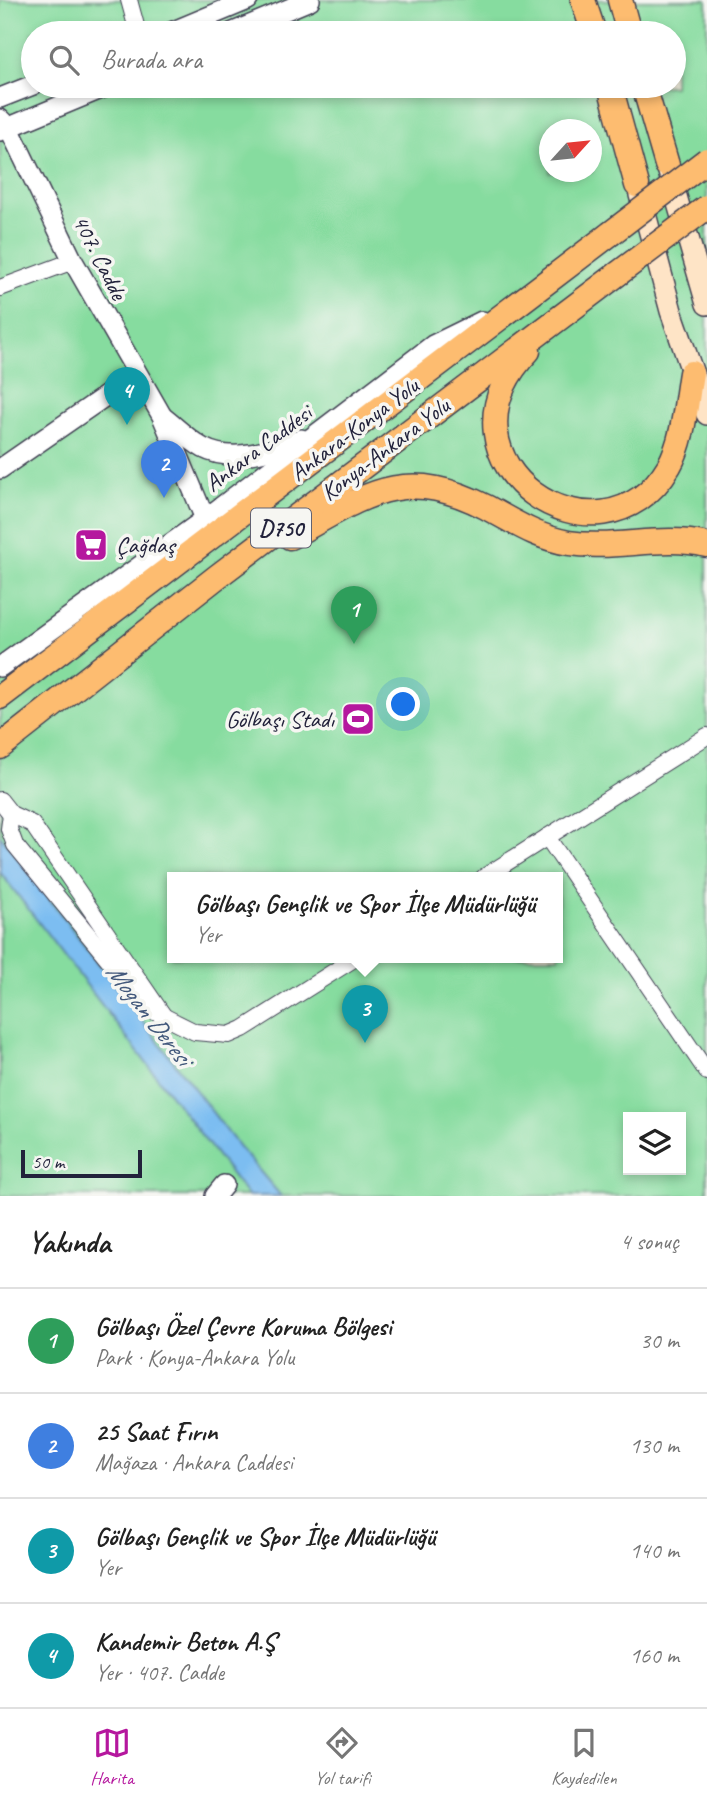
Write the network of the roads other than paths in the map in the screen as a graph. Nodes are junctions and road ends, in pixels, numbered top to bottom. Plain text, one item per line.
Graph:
1 (129, 0) edge
2 (248, 0) edge
3 (310, 0) edge
4 (583, 0) edge
5 (620, 0) edge
6 (135, 21) edge
7 (198, 21) edge
8 (260, 21) edge
9 (590, 21) edge
10 (626, 21) edge
11 (21, 90) edge
12 (0, 98) edge
13 (76, 98) edge
14 (613, 98) edge
15 (647, 98) edge
16 (3, 126) edge
17 (707, 160) edge
18 (667, 165) joint
19 (637, 185) joint
20 (707, 208) edge
21 (73, 261) junction
22 (0, 288) edge
23 (518, 304) junction
24 (707, 304) edge
25 (566, 312) junction
26 (691, 373) junction
27 (136, 375) junction
28 (707, 414) edge
29 (162, 416) junction
30 (318, 432) junction
31 (0, 469) edge
32 (205, 519) junction
33 (707, 545) edge
34 (218, 576) junction
35 (0, 667) edge
36 (0, 696) edge
37 (707, 736) edge
38 (0, 747) edge
39 (0, 800) edge
40 (11, 814) junction
41 (547, 838) junction
42 (492, 872) edge
43 (347, 963) edge
44 (163, 1015) junction
45 (707, 1072) edge

1 - 6 street
2 - 7 street
3 - 8 street
4 - 9 highway
5 - 10 highway
11 - 12 street
13 - 16 street
14 - 19 highway
15 - 18 highway
16 - 21 street, 407. Cadde
17 - 23 highway, Ankara-Konya Yolu / D750, bridge
18 - 24 main road
19 - 26 main road
20 - 25 highway, Konya-Ankara Yolu / D750, bridge
21 - 22 street
21 - 27 street, 407. Cadde
23 - 30 street, Ankara Caddesi
23 - 36 highway, Ankara-Konya Yolu / D750
25 - 26 highway, D750
25 - 34 highway, Konya-Ankara Yolu / D750
26 - 28 main road
27 - 29 street, 407. Cadde
27 - 31 street
29 - 30 street
29 - 32 street
30 - 32 street, Ankara Caddesi
32 - 35 street, Ankara Caddesi
33 - 34 highway, D750
34 - 38 highway, Konya-Ankara Yolu / D750
37 - 41 street
39 - 40 street
40 - 44 street
40 - 44 street
41 - 42 street
41 - 45 street
43 - 44 street

